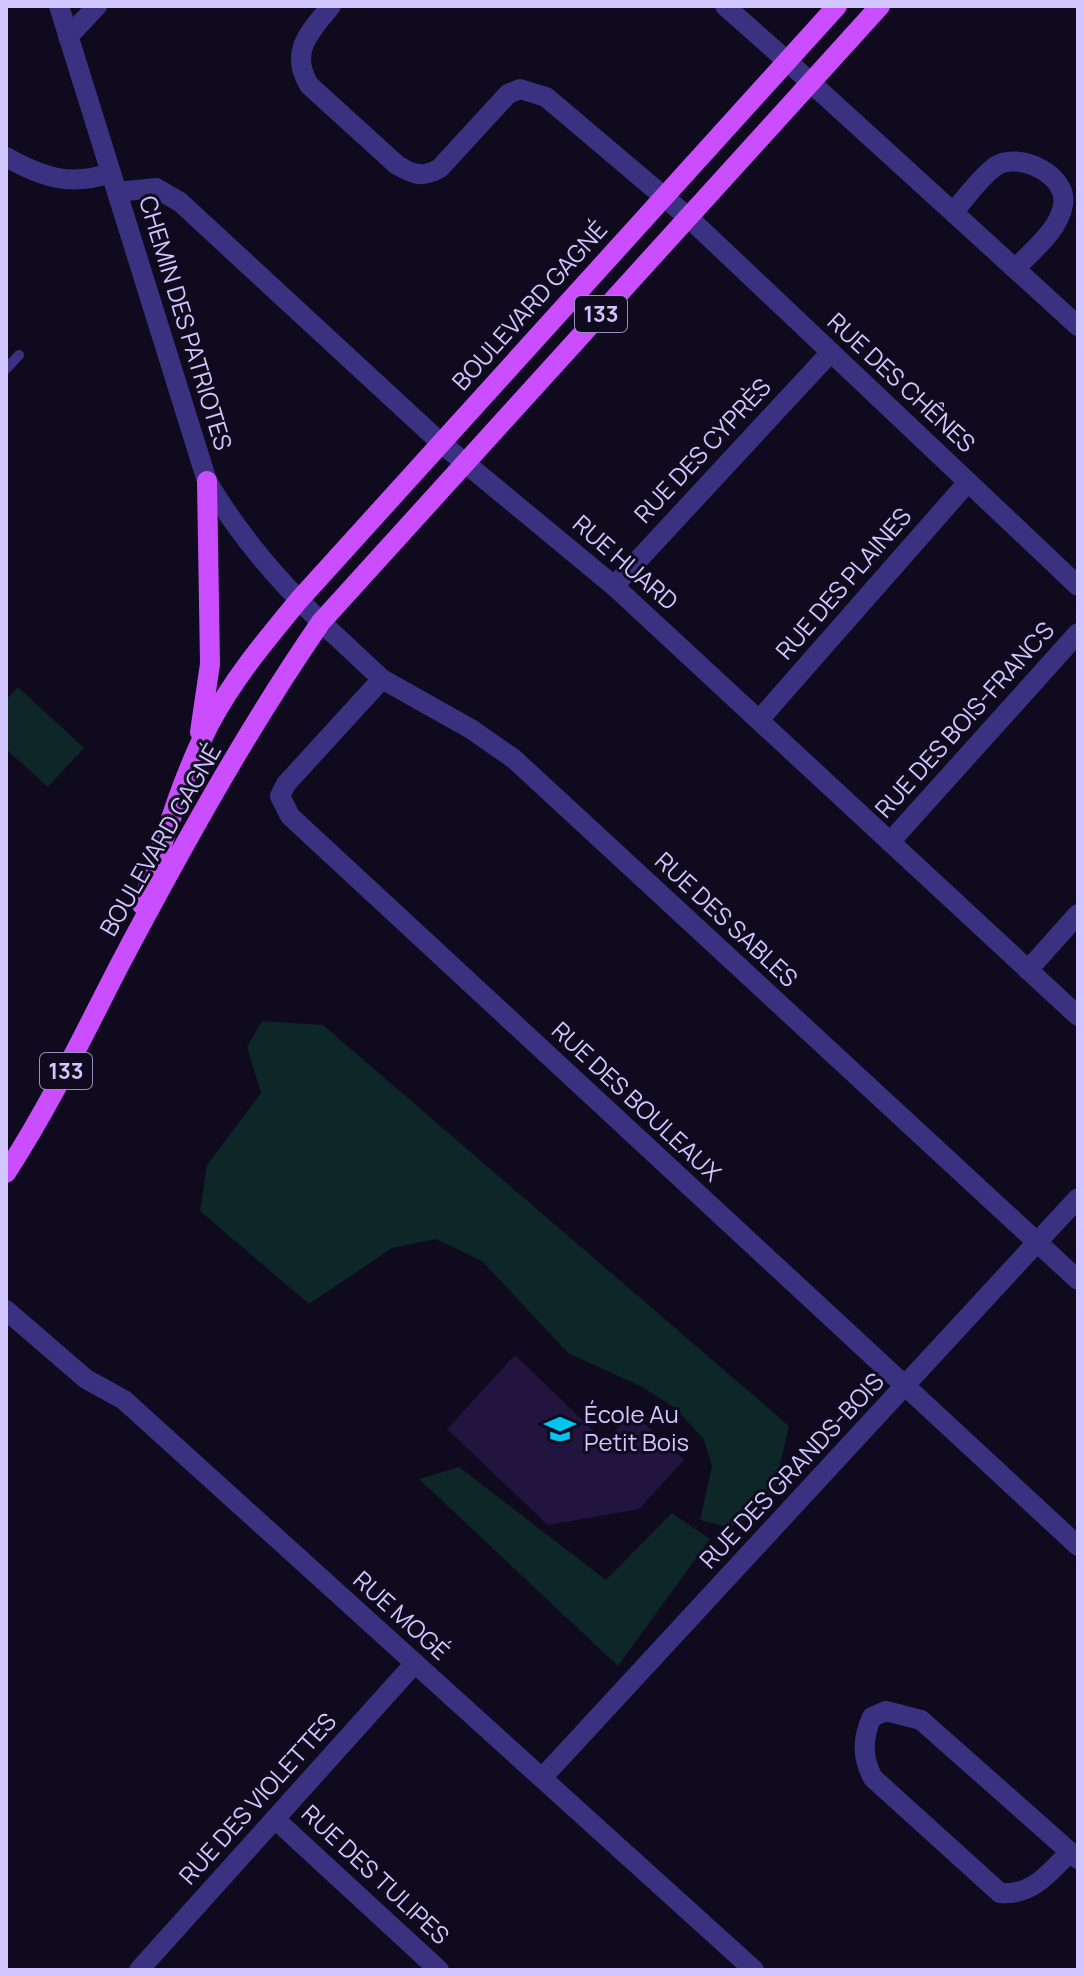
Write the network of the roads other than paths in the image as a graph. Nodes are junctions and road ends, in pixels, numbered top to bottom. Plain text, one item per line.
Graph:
1 (59, 6) edge
2 (97, 6) edge
3 (331, 6) edge
4 (725, 6) edge
5 (837, 6) edge
6 (880, 6) edge
7 (68, 37) junction
8 (787, 61) junction
9 (810, 82) junction
10 (6, 157) edge
11 (114, 183) junction
12 (664, 197) junction
13 (954, 211) junction
14 (689, 218) junction
15 (1016, 268) junction
16 (1078, 326) edge
17 (831, 352) junction
18 (19, 355) dead end
19 (6, 369) edge
20 (441, 443) junction
21 (465, 462) junction
22 (207, 481) junction
23 (968, 482) junction
24 (614, 586) junction
25 (1078, 586) edge
26 (299, 600) junction
27 (321, 622) junction
28 (1078, 633) edge
29 (382, 679) junction
30 (759, 720) junction
31 (195, 758) junction
32 (890, 842) junction
33 (1078, 914) edge
34 (120, 965) junction
35 (1028, 970) junction
36 (1078, 1016) edge
37 (13, 1146) edge
38 (6, 1173) edge
39 (1078, 1198) edge
40 (1037, 1242) junction
41 (1078, 1280) edge
42 (6, 1310) edge
43 (905, 1387) junction
44 (1078, 1546) edge
45 (415, 1663) junction
46 (542, 1778) junction
47 (275, 1819) junction
48 (1074, 1855) edge
49 (139, 1970) edge
50 (439, 1970) edge
51 (754, 1970) edge

1 - 7 street, CHEMIN DES PATRIOTES
2 - 7 street
3 - 12 street, RUE DES CHÊNES
4 - 8 street
5 - 8 main road, BOULEVARD GAGNÉ / 133
6 - 9 main road, BOULEVARD GAGNÉ / 133
7 - 11 street, CHEMIN DES PATRIOTES
8 - 9 street
8 - 12 main road, BOULEVARD GAGNÉ / 133
9 - 13 street
9 - 14 main road, BOULEVARD GAGNÉ / 133
10 - 11 street, RUE HUARD
11 - 20 street, RUE HUARD
11 - 22 street, CHEMIN DES PATRIOTES
12 - 14 street, RUE DES CHÊNES
12 - 20 main road, BOULEVARD GAGNÉ / 133
13 - 15 street
13 - 15 street
14 - 17 street, RUE DES CHÊNES
14 - 21 main road, BOULEVARD GAGNÉ / 133
15 - 16 street
17 - 23 street, RUE DES CHÊNES
17 - 24 street, RUE DES CYPRÈS
18 - 19 lane
20 - 21 street, RUE HUARD
20 - 26 main road, BOULEVARD GAGNÉ / 133
21 - 24 street, RUE HUARD
21 - 27 main road, BOULEVARD GAGNÉ / 133
22 - 26 street, CHEMIN DES PATRIOTES
22 - 31 main road
23 - 25 street, RUE DES CHÊNES
23 - 30 street, RUE DES PLAINES
24 - 30 street, RUE HUARD
26 - 27 street, CHEMIN DES PATRIOTES
26 - 31 main road, BOULEVARD GAGNÉ / 133
27 - 29 street, RUE DES SABLES
27 - 34 main road, BOULEVARD GAGNÉ / 133
28 - 32 street, RUE DES BOIS-FRANCS
29 - 40 street, RUE DES SABLES
29 - 43 street, RUE DES BOULEAUX
30 - 32 street, RUE HUARD
31 - 34 main road, BOULEVARD GAGNÉ / 133
32 - 35 street, RUE HUARD
33 - 35 street
34 - 37 main road, 133
35 - 36 street, RUE HUARD
37 - 38 main road, 133
39 - 40 street, RUE DES GRANDS-BOIS
40 - 41 street, RUE DES SABLES
40 - 43 street, RUE DES GRANDS-BOIS
42 - 45 street, RUE MOGÉ
43 - 44 street, RUE DES BOULEAUX
43 - 46 street, RUE DES GRANDS-BOIS
45 - 46 street, RUE MOGÉ
45 - 47 street, RUE DES VIOLETTES
46 - 51 street, RUE MOGÉ
47 - 49 street, RUE DES VIOLETTES
47 - 50 street, RUE DES TULIPES
48 - 48 street

